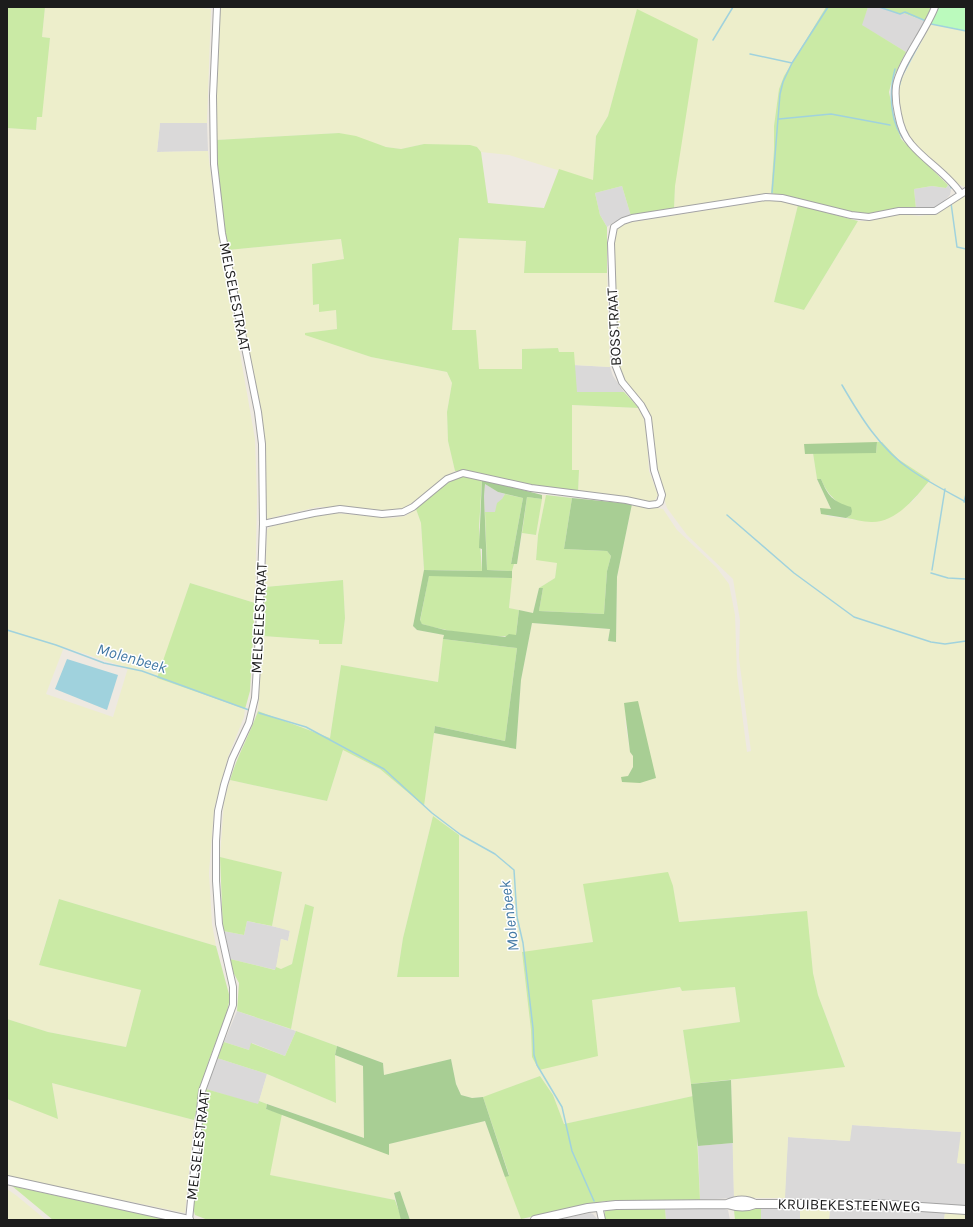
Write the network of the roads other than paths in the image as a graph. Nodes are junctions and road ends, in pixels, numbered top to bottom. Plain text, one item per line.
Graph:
1 (217, 7) edge
2 (935, 7) edge
3 (963, 192) edge
4 (263, 524) junction
5 (7, 1180) edge
6 (599, 1206) junction
7 (966, 1210) edge
8 (189, 1220) edge
9 (535, 1220) edge
10 (602, 1220) edge

1 - 4 street, MELSELESTRAAT
2 - 3 street, BOSSTRAAT
3 - 4 street, BOSSTRAAT
4 - 8 street, MELSELESTRAAT
5 - 8 street
6 - 7 street, KRUIBEKESTEENWEG
6 - 9 street, KRUIBEKESTEENWEG
6 - 10 street

